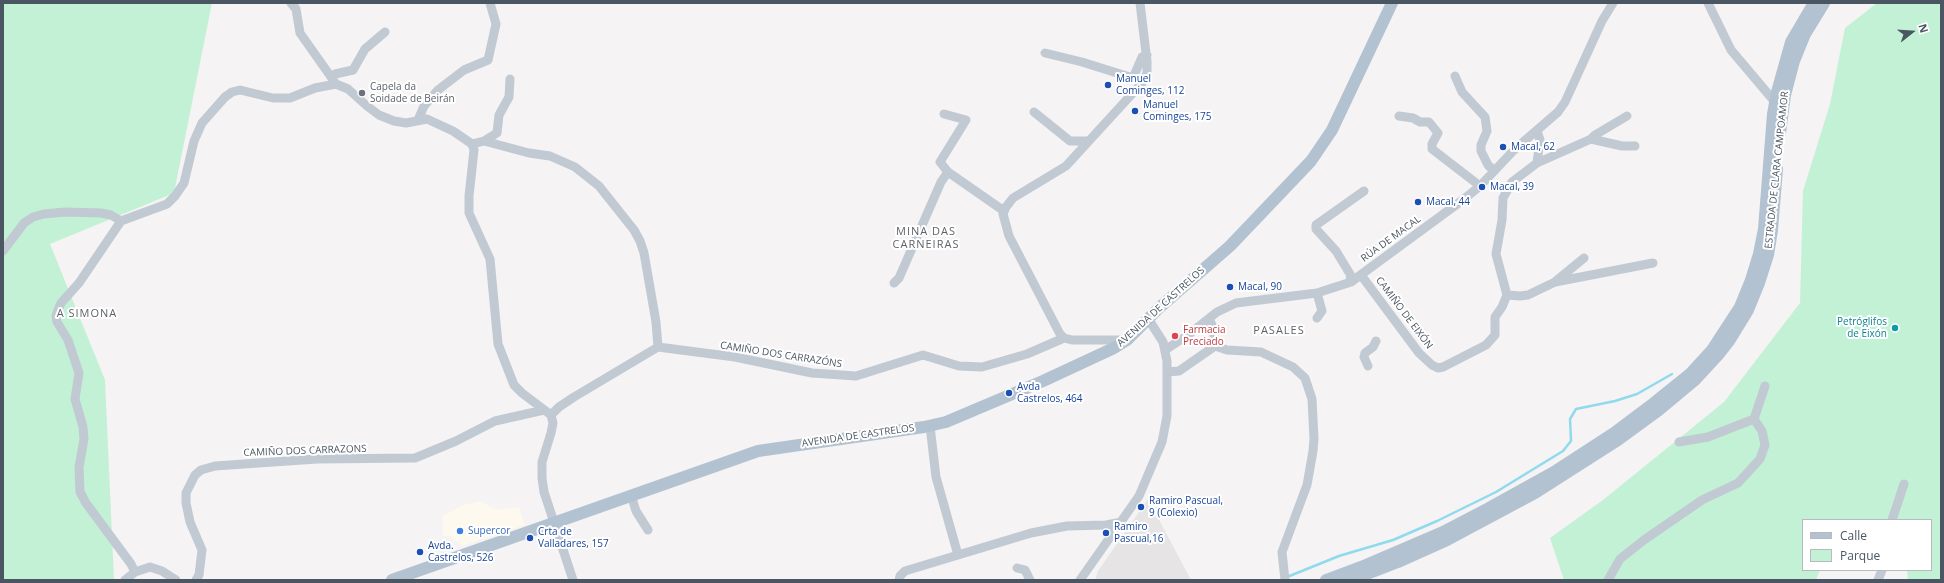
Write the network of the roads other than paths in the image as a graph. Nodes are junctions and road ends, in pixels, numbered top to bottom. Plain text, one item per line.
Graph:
1 (291, 3) edge
2 (490, 3) edge
3 (1140, 3) edge
4 (1392, 3) edge
5 (1613, 3) edge
6 (1708, 3) edge
7 (1814, 3) edge
8 (1824, 3) edge
9 (385, 32) dead end
10 (1045, 53) dead end
11 (1147, 55) junction
12 (1455, 76) dead end
13 (510, 79) dead end
14 (334, 80) junction
15 (1775, 102) junction
16 (1034, 112) dead end
17 (944, 114) dead end
18 (1399, 116) dead end
19 (1627, 116) dead end
20 (418, 120) junction
21 (1537, 131) junction
22 (1591, 139) junction
23 (484, 141) junction
24 (1090, 141) junction
25 (472, 144) junction
26 (1635, 146) dead end
27 (1537, 163) junction
28 (1494, 171) junction
29 (948, 172) junction
30 (1480, 186) junction
31 (1364, 191) dead end
32 (1004, 211) junction
33 (121, 221) junction
34 (3, 252) edge
35 (1584, 258) dead end
36 (1653, 263) dead end
37 (1361, 275) junction
38 (1351, 282) junction
39 (1555, 282) junction
40 (894, 283) dead end
41 (1317, 293) junction
42 (1507, 295) junction
43 (1316, 318) dead end
44 (1209, 319) junction
45 (1148, 320) junction
46 (1064, 338) junction
47 (1127, 340) junction
48 (1376, 341) dead end
49 (1215, 346) junction
50 (658, 347) junction
51 (1165, 350) junction
52 (1368, 366) dead end
53 (1167, 372) junction
54 (1766, 386) dead end
55 (548, 413) junction
56 (1754, 419) junction
57 (930, 426) junction
58 (1679, 442) dead end
59 (1904, 484) dead end
60 (631, 495) junction
61 (1892, 519) edge
62 (555, 521) junction
63 (1122, 522) junction
64 (648, 530) dead end
65 (958, 555) junction
66 (1017, 568) dead end
67 (135, 572) junction
68 (1285, 576) edge
69 (125, 580) edge
70 (176, 580) edge
71 (196, 580) edge
72 (392, 580) edge
73 (573, 580) edge
74 (899, 580) edge
75 (1030, 580) edge
76 (1080, 580) edge
77 (1326, 580) edge
78 (1351, 580) edge
79 (1608, 580) edge

1 - 14 street
2 - 20 street
3 - 11 street
4 - 45 main road, AVENIDA DE CASTRELOS
5 - 21 street, RÚA DE MACAL
6 - 15 street
7 - 15 main road, ESTRADA DE CLARA CAMPOAMOR
8 - 78 main road, ESTRADA DE CLARA CAMPOAMOR
9 - 14 street
10 - 11 street
11 - 24 street
12 - 28 street
13 - 23 street
14 - 20 street
14 - 33 street
15 - 77 main road, ESTRADA DE CLARA CAMPOAMOR
16 - 24 street
17 - 29 street
18 - 30 street
19 - 22 street
20 - 25 street
21 - 27 street
21 - 28 street, RÚA DE MACAL
22 - 26 street
22 - 27 street
23 - 25 street
23 - 50 street
24 - 32 street
25 - 55 street
27 - 42 street
28 - 30 street, RÚA DE MACAL
29 - 32 street
29 - 40 street
30 - 37 street, RÚA DE MACAL
31 - 38 street
32 - 46 street
33 - 34 street
33 - 67 street
35 - 39 street
36 - 39 street
37 - 38 street, RÚA DE MACAL
37 - 42 street, CAMIÑO DE EIXÓN
38 - 41 street, RÚA DE MACAL
39 - 42 street
41 - 43 street
41 - 44 street, RÚA DE MACAL
44 - 49 street
44 - 51 street, RÚA DE MACAL
45 - 47 main road, AVENIDA DE CASTRELOS
45 - 51 street
46 - 47 street
46 - 50 street, CAMIÑO DOS CARRAZÓNS
47 - 57 main road, AVENIDA DE CASTRELOS
48 - 52 street
49 - 53 street
49 - 68 street
50 - 55 street
51 - 53 street
53 - 63 street
54 - 56 street
55 - 62 street
55 - 71 street, CAMIÑO DOS CARRAZONS
56 - 58 street
56 - 79 street
57 - 60 main road, AVENIDA DE CASTRELOS
57 - 65 street
59 - 61 street
60 - 62 main road, AVENIDA DE CASTRELOS
60 - 64 street
62 - 72 main road, AVENIDA DE CASTRELOS
62 - 73 street
63 - 65 street
63 - 76 street
65 - 74 street
66 - 75 street
67 - 69 street
67 - 70 street

